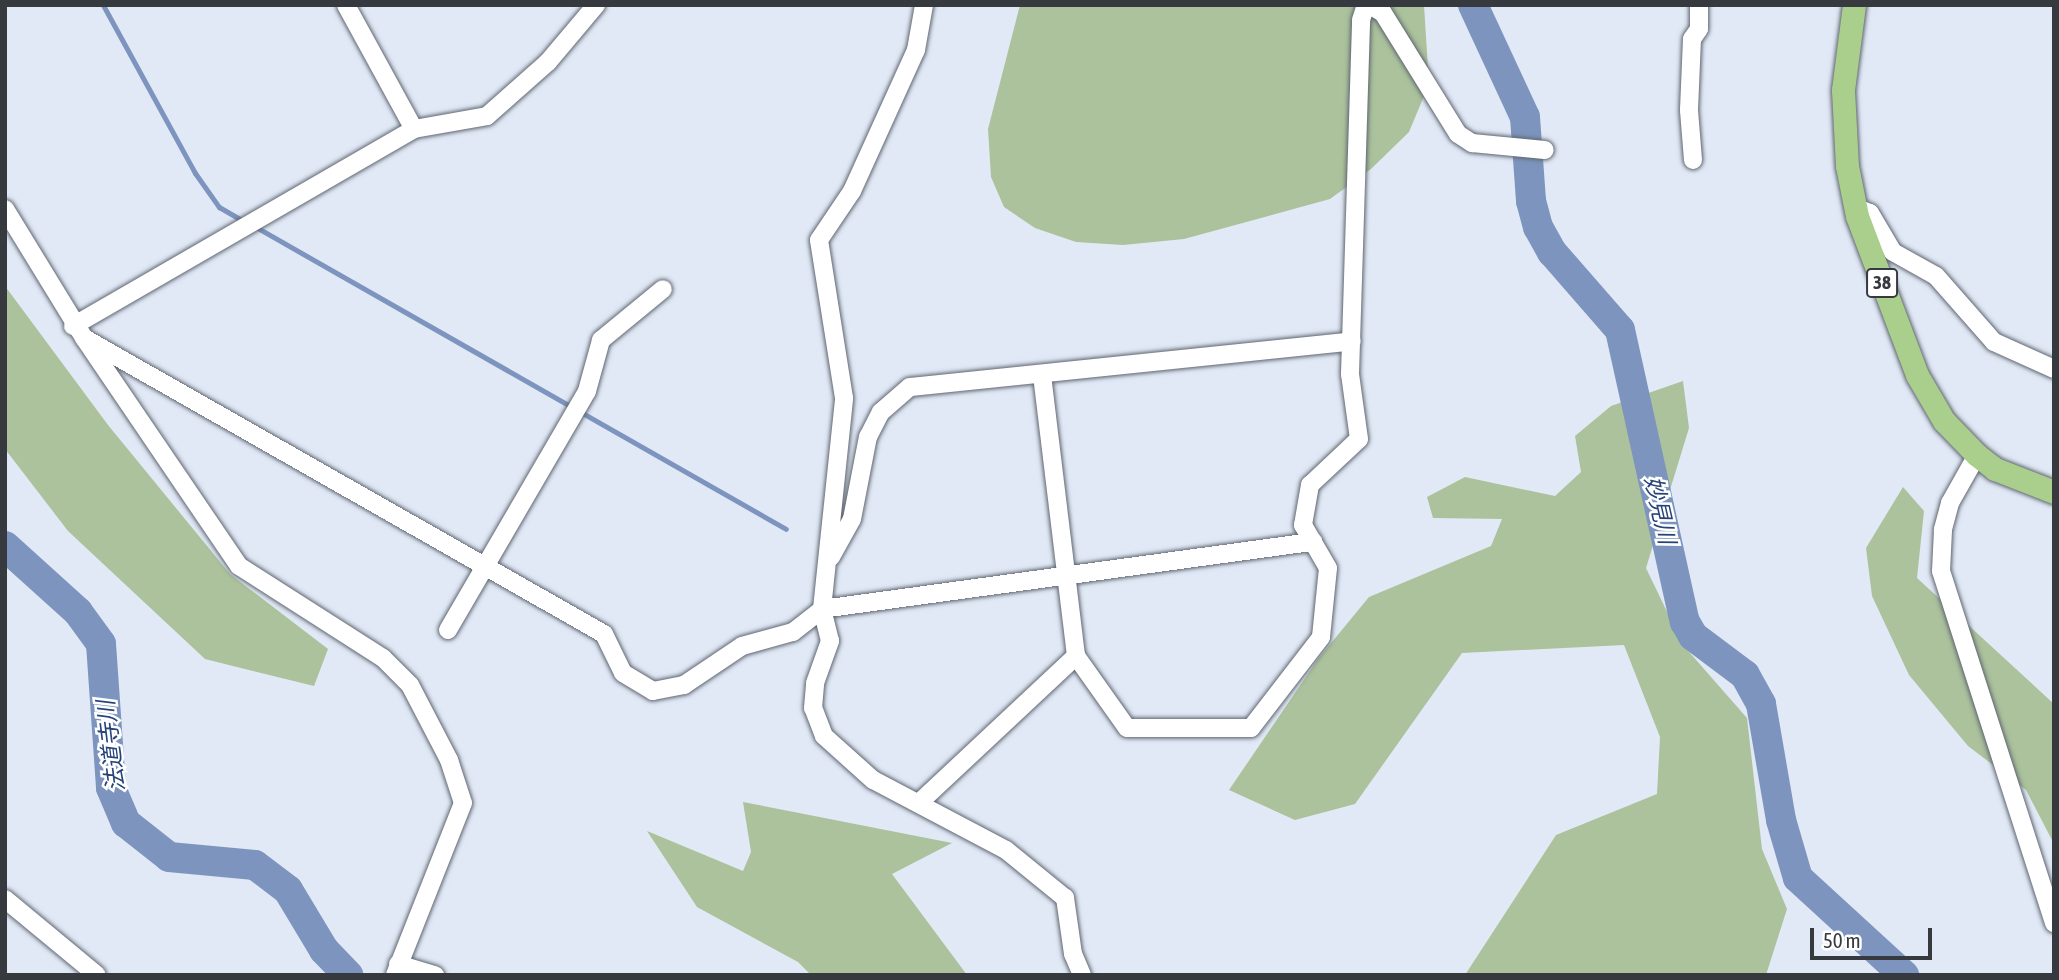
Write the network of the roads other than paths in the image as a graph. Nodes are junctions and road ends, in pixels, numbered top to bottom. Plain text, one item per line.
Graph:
1 (346, 5) edge
2 (596, 5) edge
3 (924, 5) edge
4 (1368, 5) edge
5 (1699, 5) edge
6 (1854, 5) edge
7 (414, 129) junction
8 (1545, 150) dead end
9 (1693, 160) dead end
10 (1855, 207) junction
11 (5, 209) edge
12 (663, 289) dead end
13 (78, 332) junction
14 (1352, 341) junction
15 (2054, 369) edge
16 (1042, 374) junction
17 (1978, 455) junction
18 (2054, 492) edge
19 (1313, 542) junction
20 (826, 566) junction
21 (486, 567) junction
22 (1067, 577) junction
23 (821, 609) junction
24 (448, 629) dead end
25 (1076, 656) junction
26 (920, 802) junction
27 (5, 900) edge
28 (2054, 923) edge
29 (396, 970) edge
30 (97, 975) edge
31 (435, 975) edge
32 (1082, 975) edge

1 - 7 street
2 - 7 street
3 - 20 street
4 - 8 street
4 - 14 street
5 - 9 street
6 - 10 main road, 38
7 - 13 street
10 - 15 street
10 - 17 main road, 38
11 - 13 street
12 - 21 street
13 - 21 street
13 - 29 street
14 - 16 street
14 - 19 street
16 - 20 street
16 - 22 street
17 - 18 main road, 38
17 - 28 street
19 - 22 street
19 - 25 street
20 - 23 street
21 - 23 street
21 - 24 street
22 - 23 street
22 - 25 street
23 - 26 street
25 - 26 street
26 - 32 street
27 - 30 street
29 - 31 street

